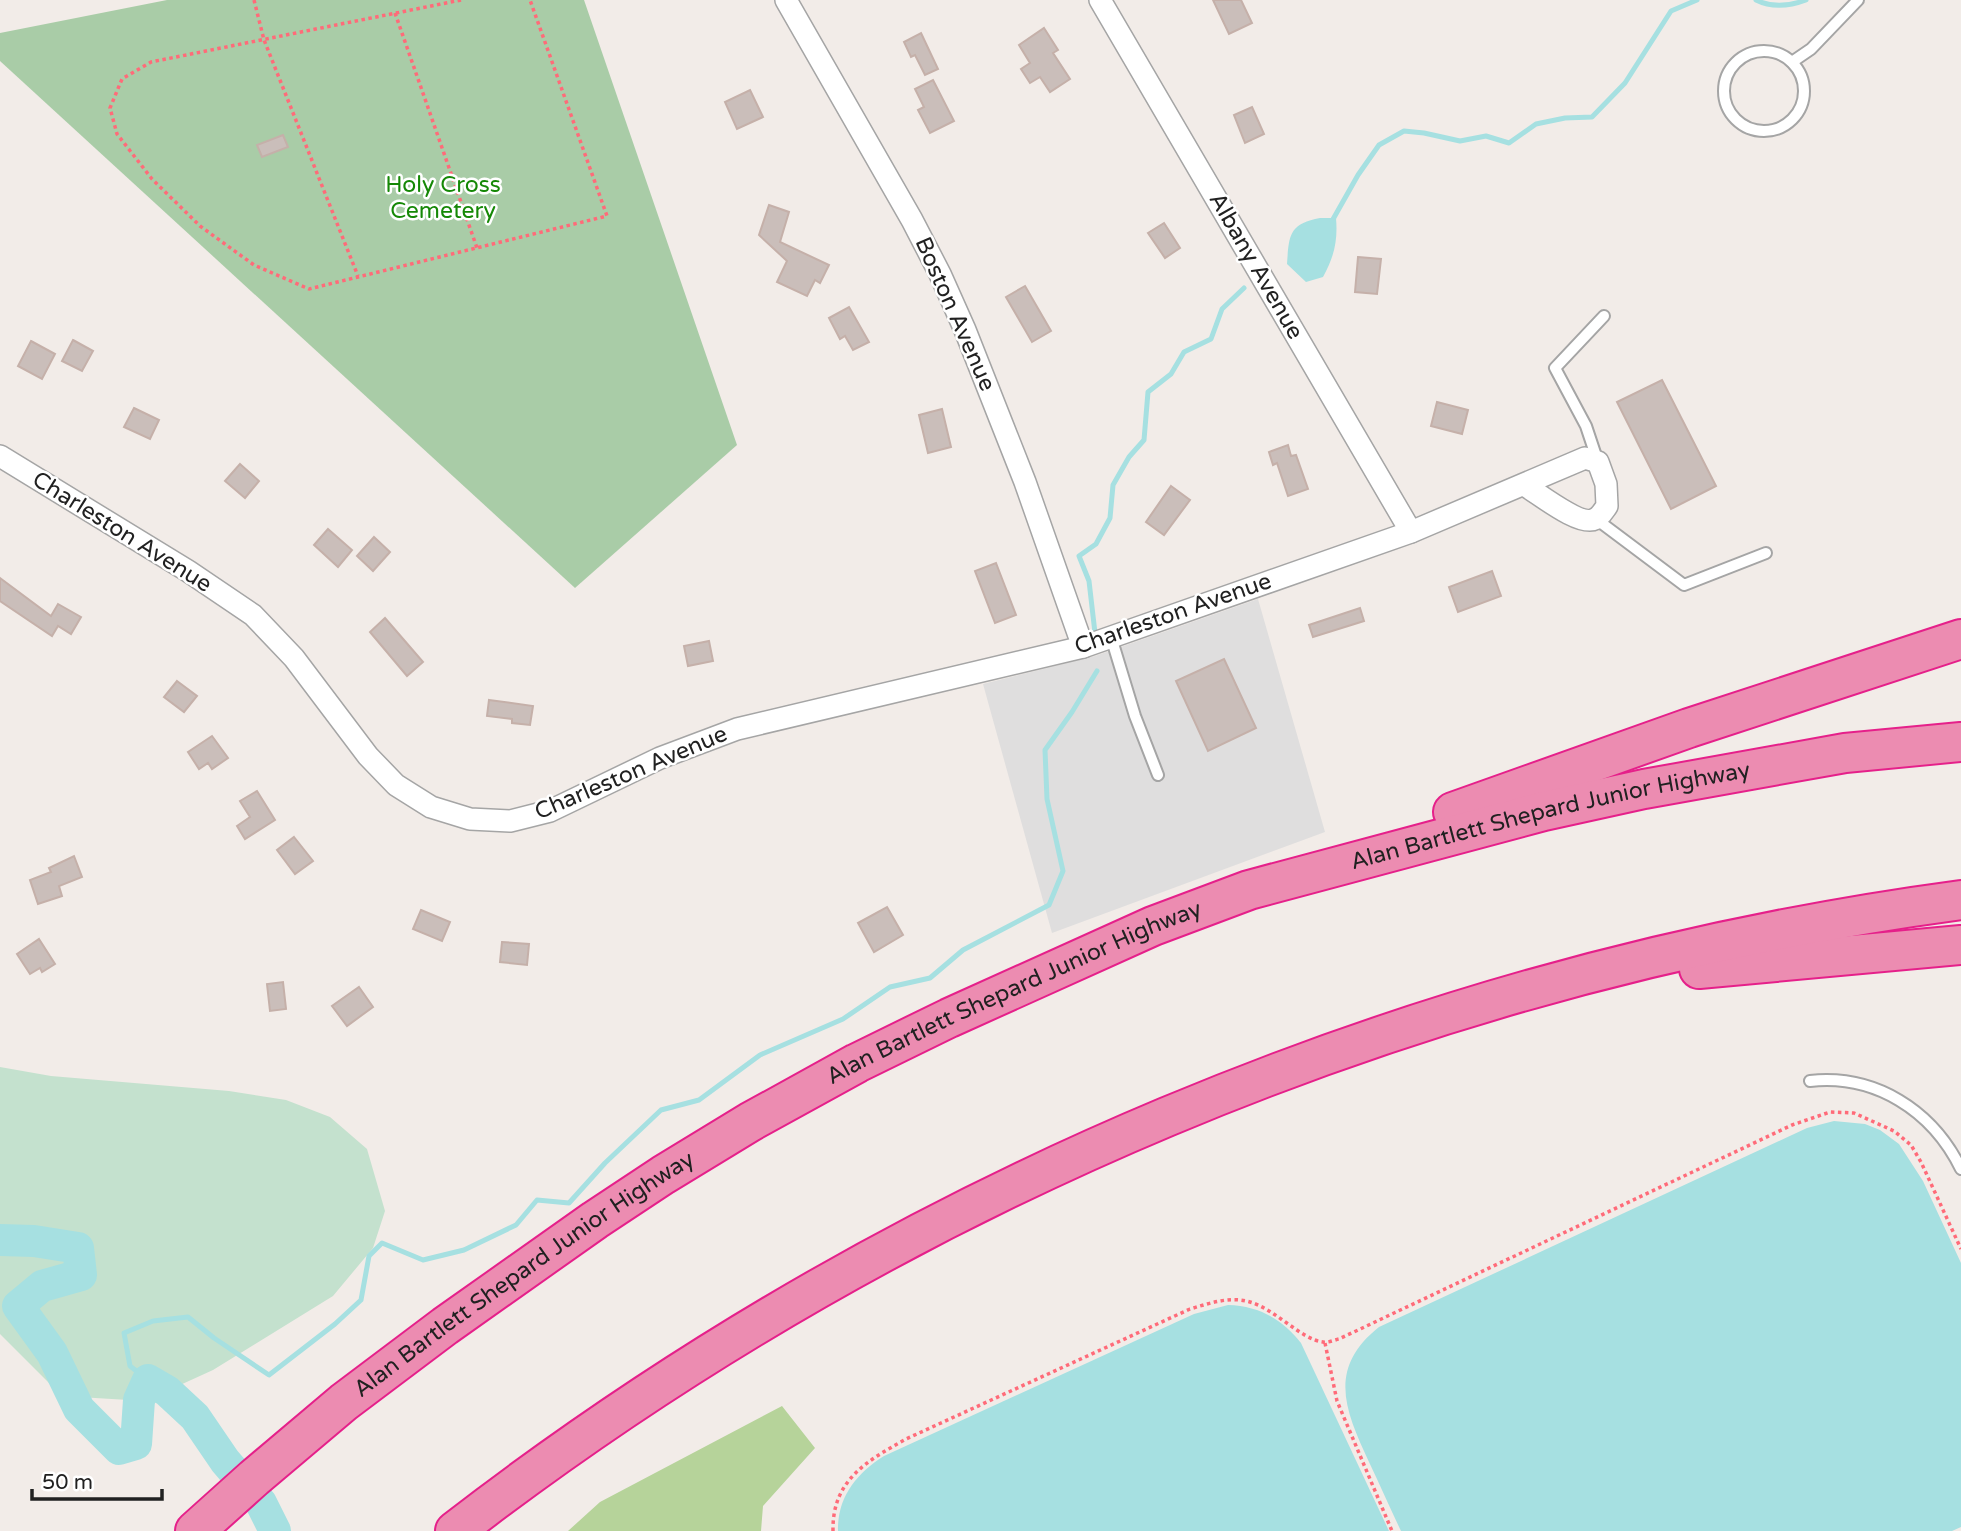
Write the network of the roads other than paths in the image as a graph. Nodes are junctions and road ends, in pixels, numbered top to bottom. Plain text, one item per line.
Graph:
1 (786, 0) edge
2 (1100, 0) edge
3 (1858, 0) edge
4 (1792, 62) junction
5 (1604, 316) dead end
6 (0, 456) edge
7 (1598, 462) junction
8 (1524, 485) junction
9 (1596, 519) junction
10 (1411, 532) junction
11 (1766, 554) dead end
12 (1111, 637) junction
13 (1961, 639) edge
14 (1083, 647) junction
15 (1961, 741) edge
16 (1158, 775) dead end
17 (1249, 890) junction
18 (1961, 900) edge
19 (1961, 945) edge
20 (1561, 981) junction
21 (1810, 1081) dead end
22 (1961, 1169) edge
23 (195, 1531) edge
24 (455, 1531) edge

1 - 14 street, Boston Avenue
2 - 10 street, Albany Avenue
3 - 4 lane
4 - 4 lane
5 - 7 lane
6 - 14 street, Charleston Avenue
7 - 8 street, Charleston Avenue
7 - 9 street
8 - 9 street
8 - 10 street, Charleston Avenue
9 - 11 lane
10 - 12 street, Charleston Avenue
12 - 14 street, Charleston Avenue
12 - 16 lane
13 - 17 highway
15 - 17 highway, Alan Bartlett Shepard Junior Highway
17 - 23 highway, Alan Bartlett Shepard Junior Highway
18 - 20 highway
19 - 20 highway
20 - 24 highway
21 - 22 lane

